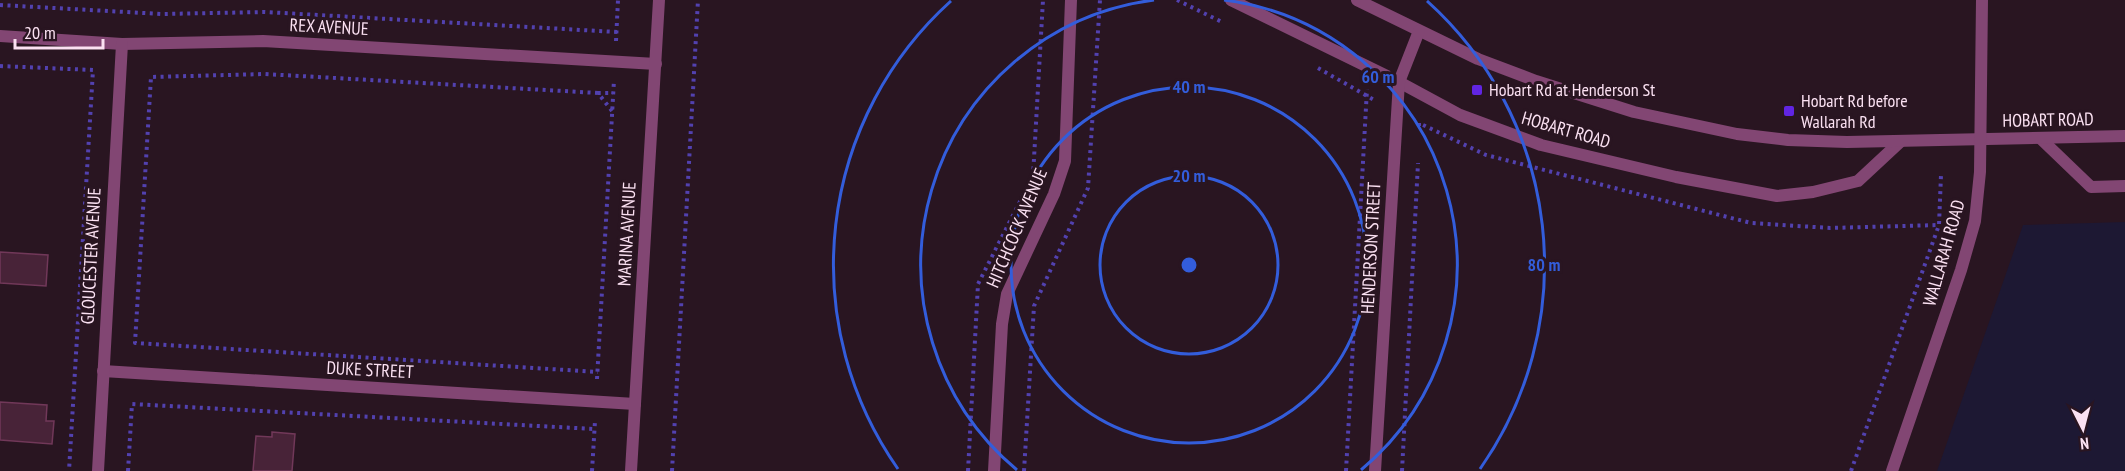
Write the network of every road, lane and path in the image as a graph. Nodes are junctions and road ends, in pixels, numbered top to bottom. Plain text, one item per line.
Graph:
1 (618, 0) edge
2 (659, 0) edge
3 (698, 0) edge
4 (1043, 0) edge
5 (1071, 0) edge
6 (1100, 0) edge
7 (1177, 0) edge
8 (1231, 0) edge
9 (1357, 0) edge
10 (1982, 0) edge
11 (0, 5) edge
12 (1228, 25) dead end
13 (617, 32) junction
14 (1419, 32) junction
15 (0, 36) edge
16 (616, 41) dead end
17 (122, 44) junction
18 (656, 64) junction
19 (1312, 65) dead end
20 (0, 66) edge
21 (614, 80) dead end
22 (1399, 82) junction
23 (598, 93) junction
24 (613, 93) junction
25 (1367, 96) junction
26 (1376, 101) dead end
27 (612, 111) junction
28 (1419, 123) dead end
29 (1419, 135) dead end
30 (2125, 136) edge
31 (2040, 138) junction
32 (1981, 139) junction
33 (1901, 141) junction
34 (1418, 158) dead end
35 (2125, 186) edge
36 (1939, 225) dead end
37 (103, 371) junction
38 (598, 372) junction
39 (597, 379) dead end
40 (635, 404) junction
41 (595, 421) dead end
42 (594, 429) junction
43 (69, 471) edge
44 (98, 471) edge
45 (128, 471) edge
46 (592, 471) edge
47 (631, 471) edge
48 (672, 471) edge
49 (968, 471) edge
50 (994, 471) edge
51 (1024, 471) edge
52 (1346, 471) edge
53 (1375, 471) edge
54 (1402, 471) edge
55 (1851, 471) edge
56 (1892, 471) edge

1 - 13 path
2 - 18 street, MARINA AVENUE
3 - 48 path
4 - 49 path
5 - 50 street, HITCHCOCK AVENUE
6 - 51 path
7 - 12 path
8 - 22 street, HOBART ROAD
9 - 14 street, HOBART ROAD
10 - 32 street, WALLARAH ROAD
11 - 13 path, REX AVENUE
13 - 16 path
14 - 22 street, HENDERSON STREET
14 - 33 street, HOBART ROAD
15 - 17 street, REX AVENUE
17 - 18 street, REX AVENUE
17 - 37 street, GLOUCESTER AVENUE
18 - 40 street, MARINA AVENUE
19 - 25 path
20 - 43 path, GLOUCESTER AVENUE
21 - 24 path, MARINA AVENUE
22 - 33 street, HOBART ROAD
22 - 53 street, HENDERSON STREET
23 - 24 path
23 - 27 path
23 - 38 path, DUKE STREET
24 - 27 path, MARINA AVENUE
25 - 26 path
25 - 52 path
27 - 38 path, MARINA AVENUE
28 - 29 path
30 - 31 street, HOBART ROAD
31 - 32 street, HOBART ROAD
31 - 35 street
32 - 33 street, HOBART ROAD
32 - 56 street, WALLARAH ROAD
34 - 54 path
36 - 55 path
37 - 40 street, DUKE STREET
37 - 44 street, GLOUCESTER AVENUE
38 - 39 path, MARINA AVENUE
40 - 47 street, MARINA AVENUE
41 - 42 path
42 - 45 path
42 - 46 path

